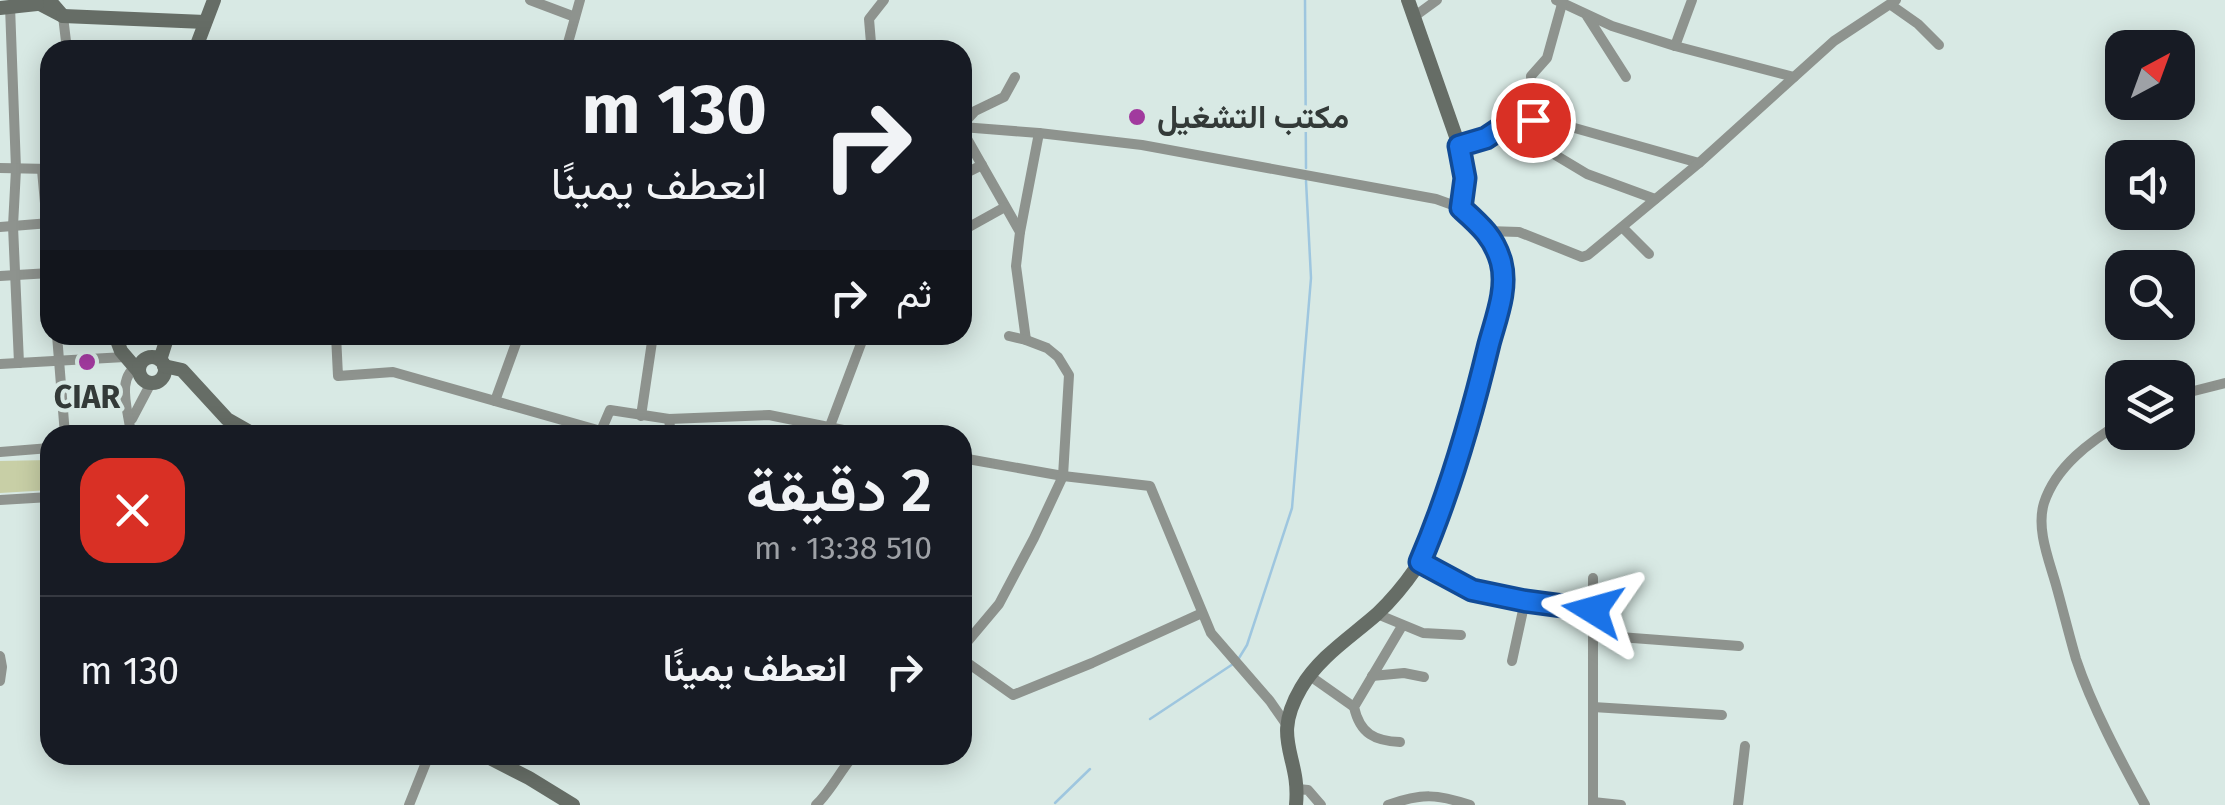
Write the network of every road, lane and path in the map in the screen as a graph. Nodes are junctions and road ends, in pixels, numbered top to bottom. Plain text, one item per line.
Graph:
1 (214, 0) edge
2 (530, 0) edge
3 (580, 0) edge
4 (884, 0) edge
5 (1408, 0) edge
6 (1437, 0) edge
7 (1692, 0) edge
8 (41, 1) edge
9 (1559, 2) edge
10 (1893, 3) edge
11 (8, 5) edge
12 (63, 16) junction
13 (1414, 16) junction
14 (1587, 16) junction
15 (575, 17) junction
16 (204, 22) junction
17 (66, 40) edge
18 (198, 40) edge
19 (569, 40) edge
20 (870, 40) edge
21 (1939, 45) dead end
22 (1674, 46) junction
23 (1015, 77) dead end
24 (1626, 77) dead end
25 (1794, 77) junction
26 (972, 114) edge
27 (1532, 118) junction
28 (972, 129) edge
29 (1039, 133) junction
30 (972, 146) edge
31 (1459, 146) junction
32 (1699, 163) junction
33 (982, 165) junction
34 (0, 168) edge
35 (16, 169) junction
36 (40, 170) edge
37 (972, 170) edge
38 (1654, 199) junction
39 (1005, 207) junction
40 (1461, 208) junction
41 (40, 224) edge
42 (972, 225) edge
43 (6, 226) edge
44 (1623, 228) junction
45 (1487, 231) junction
46 (1020, 232) junction
47 (1650, 254) dead end
48 (40, 274) edge
49 (0, 276) edge
50 (16, 276) junction
51 (1009, 336) dead end
52 (1026, 340) junction
53 (58, 345) edge
54 (117, 345) edge
55 (166, 345) edge
56 (336, 345) edge
57 (515, 345) edge
58 (652, 345) edge
59 (860, 345) edge
60 (60, 360) junction
61 (19, 363) junction
62 (0, 364) edge
63 (134, 365) junction
64 (159, 372) junction
65 (2225, 383) edge
66 (2195, 391) edge
67 (495, 401) junction
68 (641, 416) junction
69 (669, 419) junction
70 (64, 425) edge
71 (129, 425) edge
72 (132, 425) edge
73 (238, 425) edge
74 (580, 425) edge
75 (604, 425) edge
76 (670, 425) edge
77 (824, 425) edge
78 (830, 425) edge
79 (2105, 434) edge
80 (40, 449) edge
81 (0, 452) edge
82 (972, 461) edge
83 (1063, 476) junction
84 (40, 498) edge
85 (0, 500) edge
86 (1420, 562) junction
87 (1593, 578) dead end
88 (1525, 601) junction
89 (1593, 610) junction
90 (1202, 613) junction
91 (1376, 614) junction
92 (1402, 626) junction
93 (1462, 635) dead end
94 (972, 636) edge
95 (1593, 636) junction
96 (1740, 646) dead end
97 (0, 656) edge
98 (1512, 661) dead end
99 (972, 666) edge
100 (1310, 676) junction
101 (1372, 676) junction
102 (1424, 677) dead end
103 (0, 682) edge
104 (1354, 707) junction
105 (1593, 707) junction
106 (1722, 715) dead end
107 (1286, 724) junction
108 (1400, 742) dead end
109 (1744, 746) dead end
110 (425, 765) edge
111 (504, 765) edge
112 (846, 765) edge
113 (1297, 797) edge
114 (1593, 803) edge
115 (409, 805) edge
116 (573, 805) edge
117 (816, 805) edge
118 (1320, 805) edge
119 (1388, 805) edge
120 (1470, 805) edge
121 (1621, 805) edge
122 (1738, 805) edge
123 (2145, 805) edge

1 - 16 street
2 - 15 street
3 - 15 street
4 - 20 street
5 - 13 street
6 - 13 street
7 - 22 street
8 - 11 street
8 - 12 street
9 - 14 street
9 - 27 street
10 - 21 street
10 - 25 street
11 - 35 street
12 - 16 street
12 - 17 street
13 - 31 street
14 - 22 street
14 - 24 street
15 - 19 street
16 - 18 street
22 - 25 street
23 - 26 street
25 - 32 street
27 - 31 street
27 - 32 street
27 - 38 street
28 - 29 street
29 - 40 street
29 - 46 street
30 - 33 street
31 - 40 street
32 - 38 street
33 - 37 street
33 - 39 street
34 - 35 street
35 - 36 street
35 - 43 street
38 - 44 street
39 - 42 street
39 - 46 street
40 - 45 street
41 - 43 street
43 - 50 street
44 - 45 street
44 - 47 street
45 - 86 street
46 - 52 street
48 - 50 street
49 - 50 street
50 - 61 street
51 - 52 street
52 - 83 street
53 - 60 street
54 - 63 street
55 - 64 street
56 - 67 street
57 - 67 street
58 - 68 street
59 - 78 street
60 - 61 street
60 - 63 street
60 - 70 street
61 - 62 street
63 - 64 street
63 - 64 street
63 - 71 street
64 - 72 street
64 - 73 street
65 - 66 street
67 - 74 street
68 - 69 street
68 - 75 street
69 - 76 street
69 - 77 street
79 - 123 street
80 - 81 street
82 - 83 street
83 - 90 street
83 - 94 street
84 - 85 street
86 - 88 street
86 - 91 street
87 - 89 street
88 - 89 street
88 - 98 street
89 - 95 street
90 - 99 street
90 - 107 street
91 - 92 street
91 - 100 street
92 - 93 street
92 - 101 street
95 - 96 street
95 - 105 street
97 - 103 street
100 - 104 street
100 - 107 street
101 - 102 street
101 - 104 street
104 - 108 street
105 - 106 street
105 - 114 street
107 - 113 street
109 - 122 street
110 - 115 street
111 - 116 street
112 - 117 street
113 - 118 street
114 - 121 street
119 - 120 street

